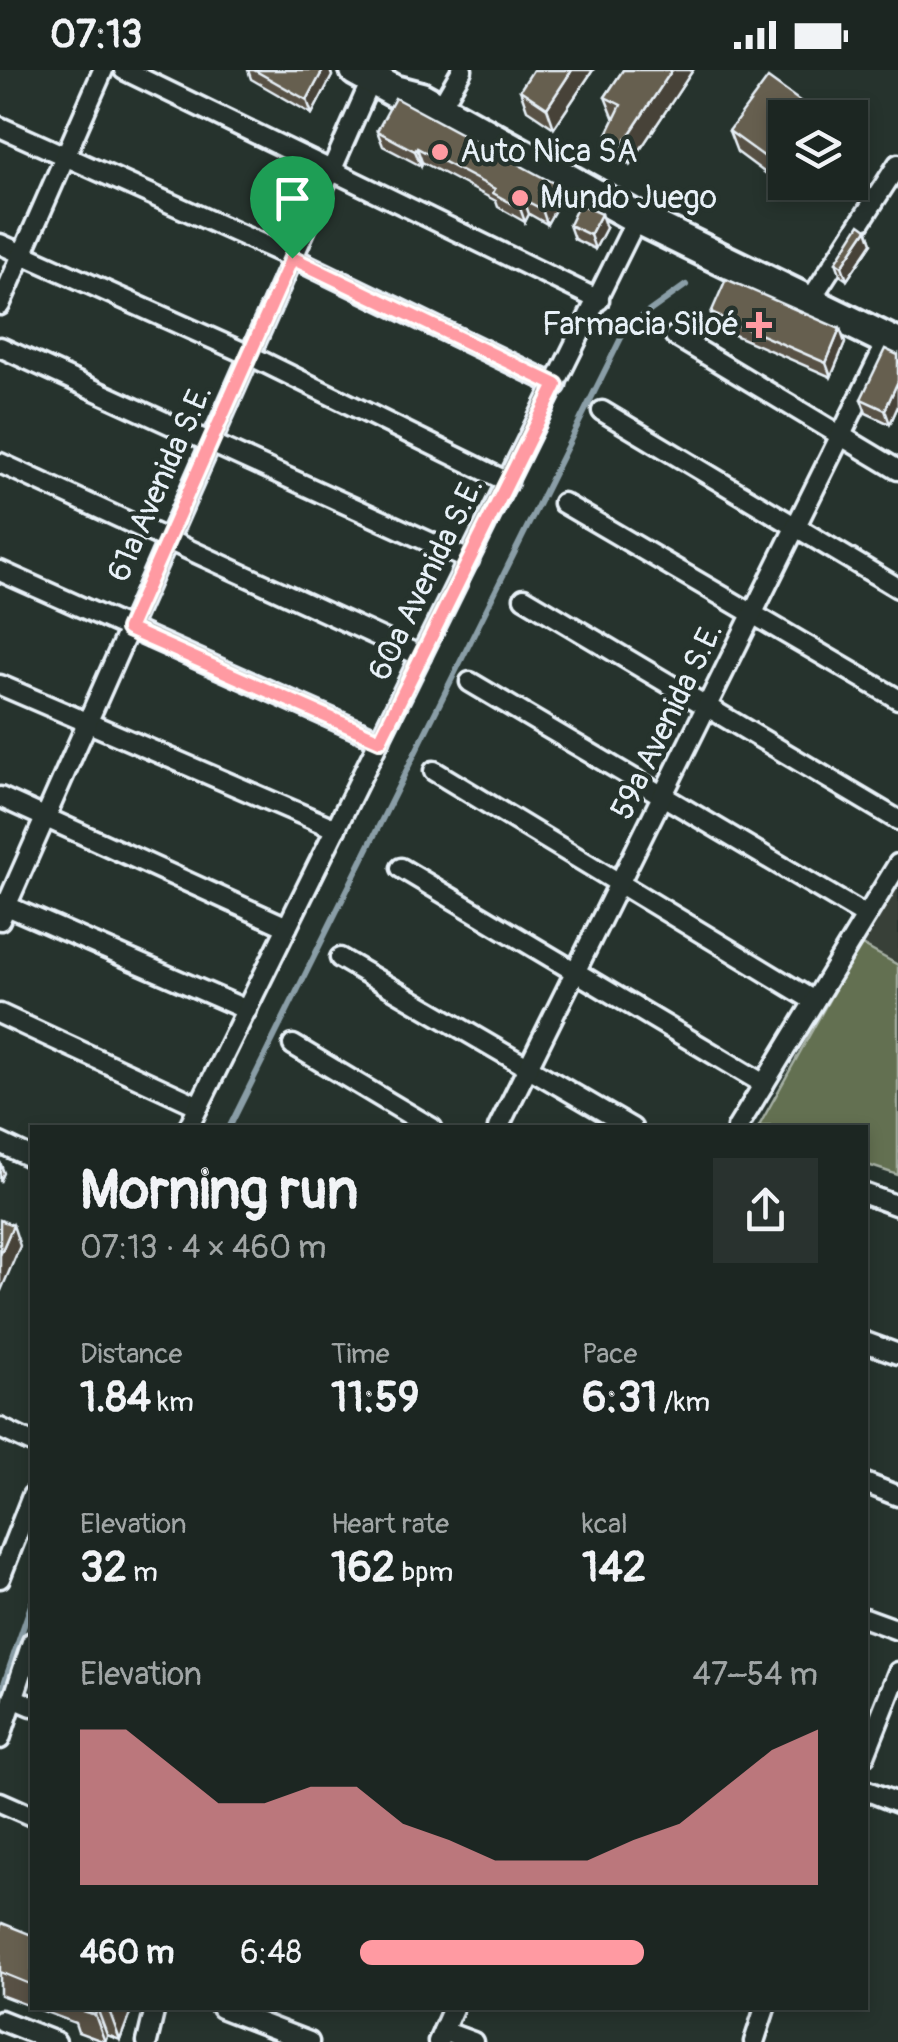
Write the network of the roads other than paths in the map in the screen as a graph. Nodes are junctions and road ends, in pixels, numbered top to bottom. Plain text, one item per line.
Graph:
1 (103, 70) edge
2 (124, 70) edge
3 (462, 70) edge
4 (375, 72) edge
5 (430, 103) junction
6 (0, 127) edge
7 (66, 158) junction
8 (898, 164) edge
9 (330, 172) junction
10 (637, 218) junction
11 (0, 244) edge
12 (23, 254) junction
13 (292, 258) junction
14 (599, 300) junction
15 (809, 302) junction
16 (0, 304) edge
17 (675, 336) dead end
18 (893, 343) edge
19 (0, 347) edge
20 (249, 355) junction
21 (556, 385) junction
22 (602, 411) dead end
23 (841, 435) junction
24 (211, 443) junction
25 (0, 463) edge
26 (898, 470) edge
27 (508, 482) junction
28 (563, 503) dead end
29 (796, 527) junction
30 (168, 539) junction
31 (469, 560) junction
32 (0, 571) edge
33 (898, 588) edge
34 (524, 598) dead end
35 (753, 614) junction
36 (128, 629) junction
37 (422, 656) junction
38 (470, 682) dead end
39 (0, 685) edge
40 (898, 698) edge
41 (707, 707) junction
42 (87, 722) junction
43 (380, 740) junction
44 (434, 771) dead end
45 (663, 796) junction
46 (0, 797) edge
47 (46, 817) junction
48 (898, 820) edge
49 (336, 829) junction
50 (898, 864) edge
51 (401, 868) dead end
52 (620, 883) junction
53 (2, 910) edge
54 (866, 916) junction
55 (288, 927) junction
56 (340, 958) dead end
57 (577, 972) junction
58 (814, 1001) junction
59 (247, 1010) junction
60 (0, 1014) edge
61 (293, 1046) dead end
62 (529, 1068) junction
63 (764, 1084) junction
64 (200, 1106) junction
65 (190, 1125) edge
66 (427, 1125) edge
67 (500, 1125) edge
68 (627, 1125) edge
69 (739, 1125) edge
70 (0, 1143) edge
71 (30, 1157) edge
72 (868, 1195) edge
73 (898, 1206) edge
74 (868, 1343) edge
75 (898, 1354) edge
76 (0, 1428) edge
77 (30, 1442) edge
78 (868, 1484) edge
79 (898, 1496) edge
80 (30, 1499) edge
81 (7, 1538) edge
82 (0, 1578) edge
83 (868, 1619) edge
84 (898, 1630) edge
85 (30, 1648) edge
86 (898, 1672) edge
87 (13, 1698) junction
88 (30, 1705) edge
89 (0, 1739) edge
90 (868, 1747) edge
91 (868, 1791) edge
92 (0, 1802) edge
93 (898, 1803) edge
94 (30, 1815) edge
95 (154, 2010) edge
96 (227, 2010) edge
97 (452, 2010) edge
98 (764, 2010) edge
99 (0, 2020) edge
100 (440, 2037) edge
101 (56, 2042) edge
102 (146, 2042) edge
103 (309, 2042) edge
104 (472, 2042) edge
105 (754, 2042) edge

1 - 7 street
2 - 9 street
3 - 5 street
4 - 5 main road
4 - 9 street, 61a Avenida S.E.
5 - 10 main road
6 - 7 street
7 - 12 street
7 - 13 street
8 - 15 street
9 - 13 street, 61a Avenida S.E.
9 - 14 street
10 - 14 street, 60a Avenida S.E.
10 - 15 main road
11 - 12 street
12 - 16 street
12 - 20 street
13 - 20 street, 61a Avenida S.E.
13 - 21 street
14 - 21 street, 60a Avenida S.E.
15 - 18 main road
17 - 23 street
18 - 23 street, 59a Avenida S.E.
19 - 24 street
20 - 24 street, 61a Avenida S.E.
20 - 27 street
21 - 27 street, 60a Avenida S.E.
22 - 29 street
23 - 26 street
23 - 29 street, 59a Avenida S.E.
24 - 30 street, 61a Avenida S.E.
24 - 31 street
25 - 30 street
27 - 31 street, 60a Avenida S.E.
28 - 35 street
29 - 33 street
29 - 35 street, 59a Avenida S.E.
30 - 36 street, 61a Avenida S.E.
30 - 37 street
31 - 37 street, 60a Avenida S.E.
32 - 36 street
34 - 41 street
35 - 40 street
35 - 41 street, 59a Avenida S.E.
36 - 42 street, 61a Avenida S.E.
36 - 43 street
37 - 43 street, 60a Avenida S.E.
38 - 45 street
39 - 42 street
41 - 45 street, 59a Avenida S.E.
41 - 48 street
42 - 47 street, 61a Avenida S.E.
42 - 49 street
43 - 49 street, 60a Avenida S.E.
44 - 52 street
45 - 52 street, 59a Avenida S.E.
45 - 54 street
46 - 47 street
47 - 53 street, 61a Avenida S.E.
47 - 55 street
49 - 55 street, 60a Avenida S.E.
50 - 54 street
51 - 57 street
52 - 57 street, 59a Avenida S.E.
52 - 58 street
53 - 59 street
54 - 58 street
55 - 59 street, 60a Avenida S.E.
56 - 62 street
57 - 62 street, 59a Avenida S.E.
57 - 63 street
58 - 63 street
59 - 64 street, 60a Avenida S.E.
60 - 64 street
61 - 66 street
62 - 67 street, 59a Avenida S.E.
62 - 68 street
63 - 69 street
64 - 65 street, 60a Avenida S.E.
70 - 71 street
72 - 73 street
74 - 75 street
76 - 77 street
78 - 79 street
80 - 81 street
81 - 82 street
83 - 84 street
85 - 87 street
86 - 90 street
87 - 88 street
87 - 89 street
91 - 93 street
92 - 94 street
95 - 102 street
96 - 103 street
97 - 100 street
98 - 105 street
99 - 101 street
100 - 104 street

